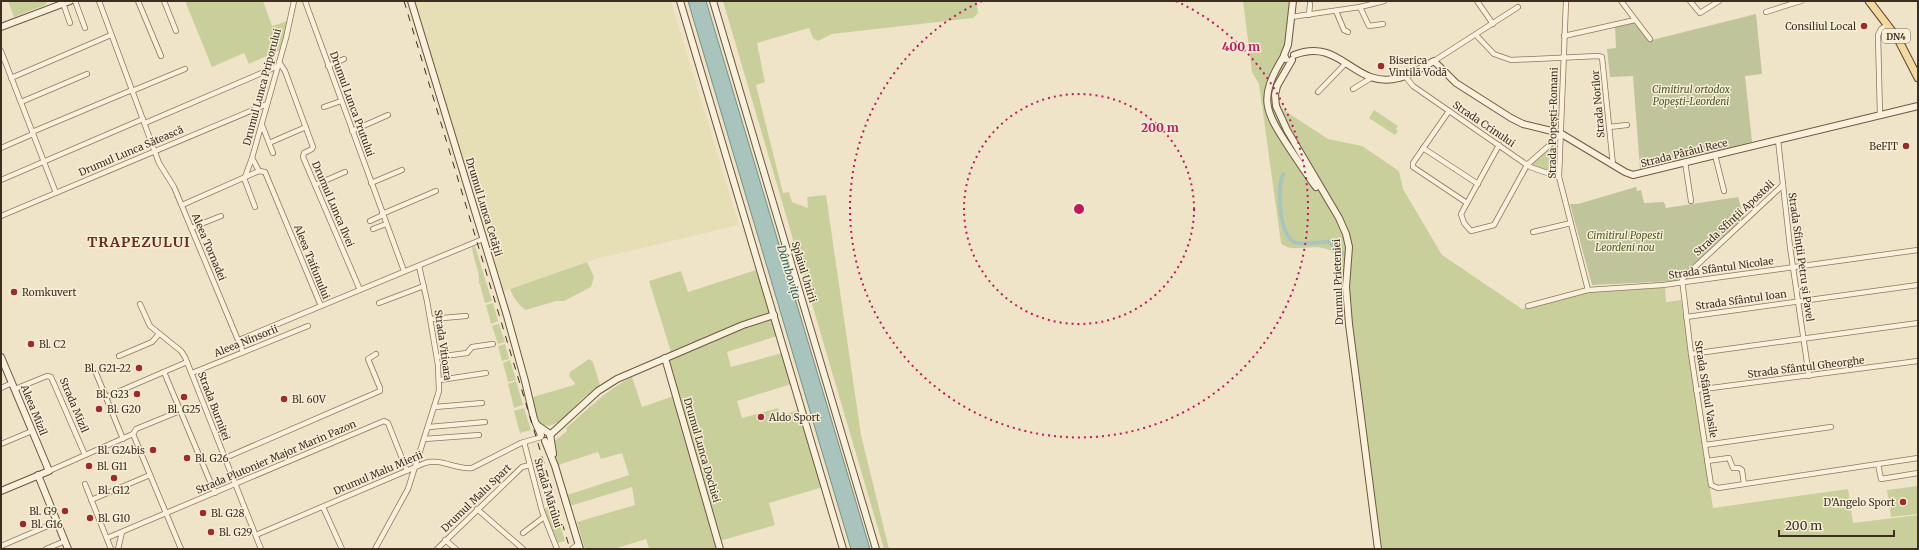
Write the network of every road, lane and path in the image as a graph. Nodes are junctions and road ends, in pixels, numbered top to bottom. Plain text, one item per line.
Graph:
1 (70, 1) edge
2 (75, 1) edge
3 (99, 1) edge
4 (138, 1) edge
5 (164, 1) edge
6 (294, 1) edge
7 (305, 1) edge
8 (411, 1) edge
9 (680, 1) edge
10 (713, 1) edge
11 (1293, 1) edge
12 (1384, 1) edge
13 (1477, 1) edge
14 (1566, 1) edge
15 (1621, 1) edge
16 (1690, 1) edge
17 (1719, 1) edge
18 (1801, 1) edge
19 (1869, 1) edge
20 (63, 3) junction
21 (52, 4) edge
22 (1310, 4) dead end
23 (1360, 7) junction
24 (1518, 7) dead end
25 (1336, 11) junction
26 (1766, 12) dead end
27 (1309, 15) junction
28 (1291, 17) junction
29 (1635, 20) junction
30 (70, 23) dead end
31 (1383, 24) dead end
32 (1493, 24) junction
33 (1888, 24) junction
34 (1, 27) edge
35 (85, 28) dead end
36 (176, 31) dead end
37 (1348, 32) dead end
38 (111, 35) junction
39 (1476, 35) junction
40 (1564, 36) junction
41 (1650, 39) dead end
42 (1, 51) edge
43 (1290, 55) junction
44 (161, 56) dead end
45 (1562, 58) junction
46 (344, 59) dead end
47 (1434, 60) junction
48 (1346, 63) junction
49 (279, 64) junction
50 (328, 66) junction
51 (185, 69) dead end
52 (87, 74) dead end
53 (1405, 76) junction
54 (11, 78) junction
55 (1371, 78) junction
56 (1918, 78) edge
57 (1353, 89) dead end
58 (132, 90) junction
59 (1318, 92) dead end
60 (341, 101) junction
61 (20, 102) junction
62 (267, 104) junction
63 (1918, 106) edge
64 (324, 107) dead end
65 (1448, 111) junction
66 (388, 115) dead end
67 (1880, 115) junction
68 (144, 121) junction
69 (262, 125) junction
70 (1627, 125) dead end
71 (1609, 127) junction
72 (306, 128) junction
73 (352, 132) junction
74 (1560, 132) junction
75 (33, 133) junction
76 (1778, 140) junction
77 (269, 143) junction
78 (1499, 145) junction
79 (1, 148) edge
80 (1423, 148) junction
81 (155, 151) junction
82 (273, 153) dead end
83 (1715, 155) junction
84 (252, 158) junction
85 (44, 161) junction
86 (1685, 162) junction
87 (1527, 165) junction
88 (1613, 165) junction
89 (402, 170) dead end
90 (259, 171) junction
91 (345, 172) dead end
92 (1560, 177) junction
93 (245, 178) junction
94 (1, 180) edge
95 (371, 183) junction
96 (1478, 184) junction
97 (315, 185) junction
98 (1783, 185) junction
99 (436, 191) dead end
100 (1724, 192) dead end
101 (56, 193) junction
102 (1329, 201) junction
103 (1691, 201) dead end
104 (1467, 202) junction
105 (182, 205) junction
106 (255, 207) dead end
107 (383, 214) junction
108 (1, 216) edge
109 (221, 216) dead end
110 (370, 221) dead end
111 (1571, 223) junction
112 (386, 224) junction
113 (191, 228) junction
114 (373, 229) dead end
115 (1533, 232) dead end
116 (483, 239) junction
117 (1918, 250) edge
118 (419, 266) junction
119 (1793, 267) junction
120 (404, 272) junction
121 (1681, 282) junction
122 (1918, 285) edge
123 (424, 286) junction
124 (360, 290) junction
125 (1588, 290) junction
126 (1798, 301) junction
127 (379, 303) dead end
128 (140, 304) dead end
129 (321, 306) junction
130 (1528, 306) dead end
131 (774, 315) junction
132 (466, 316) dead end
133 (1686, 317) junction
134 (431, 320) junction
135 (1918, 323) edge
136 (308, 326) dead end
137 (159, 334) junction
138 (1803, 338) junction
139 (238, 340) junction
140 (493, 344) dead end
141 (243, 352) junction
142 (376, 354) dead end
143 (1691, 354) junction
144 (119, 356) dead end
145 (1, 357) edge
146 (437, 357) junction
147 (665, 358) junction
148 (1918, 361) edge
149 (187, 362) junction
150 (164, 372) junction
151 (96, 373) dead end
152 (486, 373) dead end
153 (192, 374) junction
154 (1809, 376) junction
155 (440, 380) junction
156 (13, 386) junction
157 (1, 388) edge
158 (1696, 390) junction
159 (106, 397) junction
160 (482, 403) dead end
161 (435, 407) junction
162 (180, 411) junction
163 (485, 422) dead end
164 (428, 427) junction
165 (1831, 427) dead end
166 (32, 431) junction
167 (133, 434) junction
168 (479, 435) dead end
169 (546, 436) junction
170 (123, 439) junction
171 (424, 439) junction
172 (524, 442) junction
173 (1, 444) edge
174 (1705, 445) junction
175 (85, 455) junction
176 (225, 458) junction
177 (1918, 458) edge
178 (1707, 461) junction
179 (1878, 464) junction
180 (530, 466) junction
181 (415, 468) junction
182 (48, 471) junction
183 (408, 471) junction
184 (1918, 474) edge
185 (150, 475) junction
186 (38, 476) junction
187 (85, 484) dead end
188 (1744, 484) junction
189 (235, 485) junction
190 (1, 491) edge
191 (215, 493) junction
192 (91, 500) junction
193 (323, 507) junction
194 (477, 509) junction
195 (166, 513) junction
196 (544, 517) junction
197 (57, 522) junction
198 (122, 532) junction
199 (523, 533) dead end
200 (256, 536) junction
201 (107, 538) junction
202 (445, 540) junction
203 (65, 541) junction
204 (1, 546) edge
205 (579, 547) edge
206 (46, 549) edge
207 (68, 549) edge
208 (111, 549) edge
209 (118, 549) edge
210 (181, 549) edge
211 (261, 549) edge
212 (342, 549) edge
213 (375, 549) edge
214 (437, 549) edge
215 (456, 549) edge
216 (523, 549) edge
217 (557, 549) edge
218 (572, 549) edge
219 (720, 549) edge
220 (843, 549) edge
221 (876, 549) edge
222 (1378, 549) edge

1 - 20 street
2 - 35 street
3 - 38 street, Aleea Tornadei
4 - 44 street
5 - 36 street
6 - 49 street, Drumul Lunca Priporului
7 - 50 street, Drumul Lunca Prutului
8 - 116 street, Drumul Lunca Cetății
9 - 131 street
10 - 221 street, Splaiul Unirii
11 - 28 street
12 - 23 street
13 - 32 street
14 - 40 street, Strada Popești-Romani
15 - 29 street
16 - 17 street
18 - 26 street
19 - 33 main road, DN4
20 - 21 street
20 - 30 street
21 - 34 street
22 - 27 street
23 - 25 street
23 - 31 street
24 - 32 street
25 - 27 street
25 - 37 street
27 - 28 street
28 - 43 street
29 - 40 street
29 - 41 street
32 - 39 street
33 - 56 main road, DN4
33 - 67 street
38 - 54 street
38 - 58 street, Aleea Tornadei
39 - 45 street
39 - 47 street
40 - 45 street, Strada Popești-Romani
42 - 54 street
43 - 48 street
43 - 102 street, Drumul Prieteniei
43 - 102 street
45 - 71 street, Strada Norilor
45 - 74 street, Strada Popești-Romani
46 - 50 street
47 - 53 street
47 - 74 street, Strada Pârâul Rece
48 - 55 street
48 - 59 street
49 - 62 street, Drumul Lunca Priporului
49 - 68 street
49 - 72 street, Drumul Lunca Ilvei
50 - 60 street, Drumul Lunca Prutului
51 - 58 street
52 - 61 street
53 - 55 street
53 - 65 street, Strada Crinului
54 - 61 street
55 - 57 street
58 - 68 street, Aleea Tornadei
58 - 75 street
60 - 64 street
60 - 73 street, Drumul Lunca Prutului
61 - 75 street
62 - 69 street, Drumul Lunca Priporului
62 - 81 street, Drumul Lunca Sătească
63 - 67 street, Strada Pârâul Rece
65 - 78 street, Strada Crinului
65 - 80 street
66 - 73 street
67 - 76 street, Strada Pârâul Rece
68 - 81 street, Aleea Tornadei
68 - 85 street
69 - 77 street
69 - 84 street, Drumul Lunca Priporului
70 - 71 street
71 - 88 street, Strada Norilor
72 - 77 street
72 - 97 street, Drumul Lunca Ilvei
73 - 95 street, Drumul Lunca Prutului
74 - 87 street
74 - 88 street, Strada Pârâul Rece
74 - 92 street, Strada Popești-Romani
75 - 79 street
75 - 85 street
76 - 83 street, Strada Pârâul Rece
76 - 98 street, Strada Sfinții Petru și Pavel
77 - 82 street
78 - 87 street, Strada Crinului
78 - 96 street
80 - 96 street
80 - 104 street
81 - 101 street, Drumul Lunca Sătească
81 - 105 street, Aleea Tornadei
83 - 86 street, Strada Pârâul Rece
83 - 100 street
84 - 90 street, Aleea Taifunului
84 - 93 street, Drumul Lunca Priporului
85 - 94 street
85 - 101 street
86 - 88 street, Strada Pârâul Rece
86 - 103 street
87 - 92 street, Strada Crinului
87 - 104 street
89 - 95 street
90 - 93 street
90 - 129 street, Aleea Taifunului
91 - 97 street
92 - 111 street, Strada Popești-Romani
93 - 105 street
93 - 106 street
95 - 107 street, Drumul Lunca Prutului
96 - 104 street
97 - 124 street, Drumul Lunca Ilvei
98 - 119 street, Strada Sfinții Petru și Pavel
98 - 121 street, Strada Sfinții Apostoli
99 - 107 street
101 - 108 street, Drumul Lunca Sătească
102 - 222 street, Drumul Prieteniei
105 - 113 street, Aleea Tornadei
107 - 110 street
107 - 112 street, Drumul Lunca Prutului
109 - 113 street
111 - 115 street
111 - 125 street, Strada Popești-Romani
112 - 114 street
112 - 120 street, Drumul Lunca Prutului
113 - 139 street, Aleea Tornadei
116 - 118 street
116 - 169 street, Drumul Lunca Cetății
117 - 119 street, Strada Sfântul Nicolae
118 - 120 street
118 - 123 street, Strada Vitioara
119 - 121 street, Strada Sfântul Nicolae
119 - 126 street, Strada Sfinții Petru și Pavel
120 - 124 street
121 - 125 street, Strada Sfântul Nicolae
121 - 133 street, Strada Sfântul Vasile
122 - 126 street, Strada Sfântul Ioan
123 - 127 street
123 - 134 street, Strada Vitioara
124 - 129 street
125 - 130 street, Strada Sfântul Nicolae
126 - 133 street, Strada Sfântul Ioan
126 - 138 street, Strada Sfinții Petru și Pavel
128 - 137 street, Strada Burniței
129 - 139 street, Aleea Taifunului
131 - 147 street
131 - 220 street
132 - 134 street
133 - 143 street, Strada Sfântul Vasile
134 - 146 street, Strada Vitioara
135 - 138 street
136 - 141 street, Aleea Ninsorii
137 - 144 street
137 - 149 street, Strada Burniței
138 - 143 street
138 - 154 street, Strada Sfinții Petru și Pavel
139 - 141 street, Aleea Tornadei
140 - 146 street
141 - 153 street, Aleea Ninsorii
142 - 176 street
143 - 158 street, Strada Sfântul Vasile
145 - 156 street, Aleea Mizil
146 - 155 street, Strada Vitioara
147 - 169 street
147 - 219 street, Drumul Lunca Dochiei
148 - 154 street, Strada Sfântul Gheorghe
149 - 150 street
149 - 153 street, Strada Burniței
150 - 159 street
150 - 162 street
151 - 159 street
152 - 155 street
153 - 176 street, Strada Burniței
154 - 158 street, Strada Sfântul Gheorghe
155 - 161 street, Strada Vitioara
156 - 157 street
156 - 166 street, Aleea Mizil
156 - 175 street, Strada Mizil
158 - 174 street, Strada Sfântul Vasile
159 - 170 street
160 - 161 street
161 - 164 street, Strada Vitioara
162 - 167 street
162 - 191 street
163 - 164 street
164 - 171 street, Strada Vitioara
165 - 174 street, Strada Sfântul Vasile
166 - 173 street
166 - 182 street, Aleea Mizil
167 - 170 street
167 - 185 street
168 - 171 street
169 - 172 street, Drumul Malu Mierii
169 - 205 street, Drumul Lunca Cetății
170 - 175 street
171 - 181 street, Strada Vitioara
172 - 180 street, Strada Mărului
172 - 181 street, Drumul Malu Mierii
174 - 178 street
175 - 182 street
176 - 189 street, Strada Burniței
177 - 179 street
178 - 188 street
178 - 188 street
179 - 184 street
179 - 188 street
180 - 194 street, Drumul Malu Spart
180 - 196 street, Strada Mărului
181 - 183 street, Drumul Malu Mierii
181 - 213 street, Strada Vitioara
182 - 186 street
183 - 189 street, Strada Plutonier Major Marin Pazon
183 - 193 street, Drumul Malu Mierii
185 - 192 street
185 - 195 street
186 - 190 street
186 - 197 street
187 - 192 street
189 - 191 street, Strada Plutonier Major Marin Pazon
189 - 200 street, Strada Burniței
191 - 195 street, Strada Plutonier Major Marin Pazon
192 - 201 street
193 - 200 street, Drumul Malu Mierii
193 - 212 street
194 - 202 street, Drumul Malu Spart
194 - 216 street
195 - 198 street, Strada Plutonier Major Marin Pazon
195 - 210 street
196 - 199 street
196 - 217 street, Strada Mărului
197 - 203 street
197 - 204 street
198 - 201 street, Strada Plutonier Major Marin Pazon
198 - 209 street
200 - 211 street, Strada Burniței
201 - 208 street
202 - 214 street, Drumul Malu Spart
202 - 215 street
203 - 206 street
203 - 207 street
205 - 218 street

